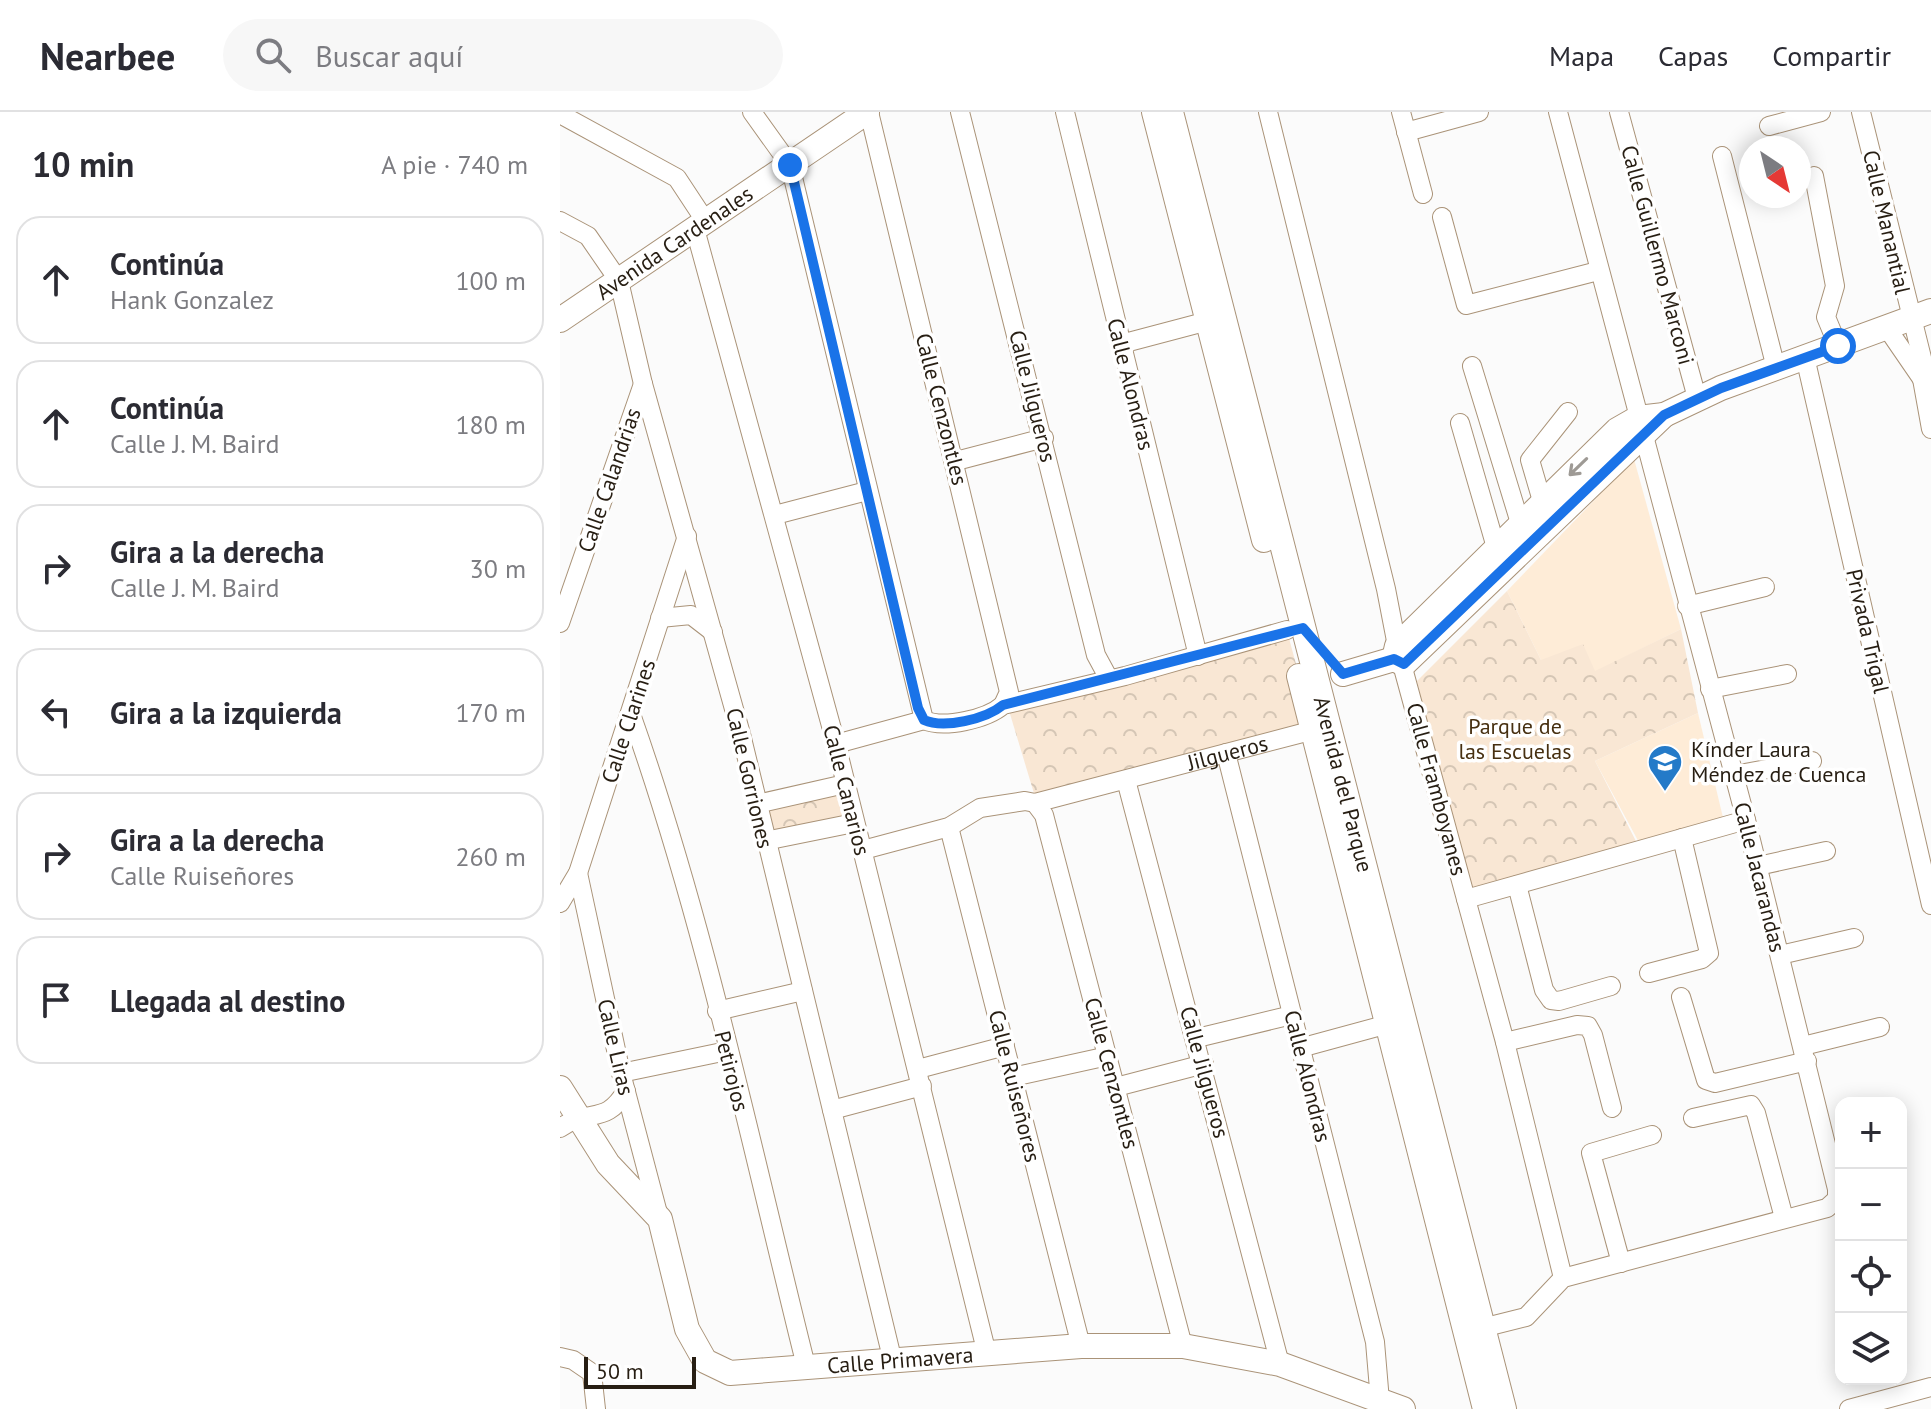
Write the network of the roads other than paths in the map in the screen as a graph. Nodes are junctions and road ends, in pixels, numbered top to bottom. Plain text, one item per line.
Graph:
1 (752, 112) edge
2 (868, 112) edge
3 (960, 112) edge
4 (1065, 112) edge
5 (1154, 112) edge
6 (1171, 112) edge
7 (1401, 112) edge
8 (1479, 112) edge
9 (1558, 112) edge
10 (1619, 112) edge
11 (1821, 112) edge
12 (1861, 112) edge
13 (1272, 113) edge
14 (560, 114) edge
15 (1769, 126) dead end
16 (1406, 132) junction
17 (1722, 156) dead end
18 (790, 165) junction
19 (1814, 176) dead end
20 (1423, 194) dead end
21 (1442, 217) dead end
22 (560, 221) edge
23 (700, 225) junction
24 (1598, 271) junction
25 (619, 281) junction
26 (1920, 314) edge
27 (560, 320) edge
28 (1208, 321) junction
29 (1887, 328) junction
30 (1121, 344) junction
31 (1838, 346) junction
32 (1805, 357) junction
33 (1472, 366) dead end
34 (1776, 368) junction
35 (1922, 379) junction
36 (643, 384) junction
37 (1697, 398) junction
38 (1568, 412) dead end
39 (1460, 423) dead end
40 (1641, 428) junction
41 (1931, 429) edge
42 (1044, 438) junction
43 (956, 461) junction
44 (867, 491) junction
45 (1542, 501) junction
46 (775, 515) junction
47 (1520, 523) junction
48 (687, 535) junction
49 (1497, 551) junction
50 (1765, 587) dead end
51 (1687, 606) junction
52 (660, 618) junction
53 (560, 623) edge
54 (1295, 629) junction
55 (713, 632) junction
56 (1198, 656) junction
57 (1398, 657) junction
58 (1343, 674) junction
59 (1787, 674) dead end
60 (1109, 679) junction
61 (1710, 689) junction
62 (1003, 705) junction
63 (631, 714) junction
64 (924, 720) junction
65 (1322, 728) junction
66 (836, 744) junction
67 (1226, 753) junction
68 (616, 761) junction
69 (1812, 761) dead end
70 (1734, 775) junction
71 (653, 777) junction
72 (1126, 780) junction
73 (845, 784) junction
74 (1035, 803) junction
75 (757, 804) junction
76 (1746, 820) junction
77 (854, 823) junction
78 (949, 827) junction
79 (1682, 838) junction
80 (765, 841) junction
81 (863, 850) junction
82 (1826, 851) dead end
83 (1758, 866) junction
84 (578, 873) junction
85 (1517, 885) junction
86 (1466, 899) junction
87 (560, 902) edge
88 (1931, 905) edge
89 (587, 923) junction
90 (1854, 938) dead end
91 (1780, 955) junction
92 (1649, 973) dead end
93 (1611, 986) dead end
94 (803, 991) junction
95 (1681, 997) dead end
96 (717, 1011) junction
97 (1292, 1015) junction
98 (1388, 1024) junction
99 (1880, 1027) dead end
100 (1197, 1038) junction
101 (1505, 1042) junction
102 (1005, 1046) junction
103 (1300, 1048) junction
104 (727, 1051) junction
105 (1805, 1054) junction
106 (1108, 1056) junction
107 (1204, 1064) junction
108 (920, 1077) junction
109 (1013, 1077) junction
110 (623, 1082) junction
111 (1116, 1087) junction
112 (560, 1088) edge
113 (1612, 1108) dead end
114 (832, 1110) junction
115 (1693, 1118) dead end
116 (569, 1122) edge
117 (1833, 1132) edge
118 (1652, 1135) dead end
119 (1784, 1218) junction
120 (660, 1219) junction
121 (1621, 1263) junction
122 (1563, 1278) junction
123 (1482, 1328) junction
124 (1081, 1346) junction
125 (1183, 1346) junction
126 (987, 1354) junction
127 (560, 1357) edge
128 (893, 1362) junction
129 (1280, 1364) junction
130 (806, 1366) junction
131 (1931, 1387) edge
132 (1392, 1405) edge
133 (596, 1409) edge
134 (1485, 1409) edge
135 (1504, 1409) edge
136 (1849, 1409) edge

1 - 18 street
2 - 18 street, Avenida Cardenales
2 - 43 street, Calle Cenzontles
3 - 42 street, Calle Jilgueros
4 - 30 street, Calle Alondras
5 - 28 street, Avenida del Parque
6 - 54 street, Avenida del Parque
7 - 16 street
8 - 16 street
9 - 24 street
10 - 37 street, Calle Guillermo Marconi
11 - 15 street
12 - 26 street, Calle Manantial
13 - 57 street, Calle Framboyanes
14 - 23 street, Calle Canarios
16 - 20 street
17 - 34 street
18 - 23 street, Avenida Cardenales
18 - 44 street
19 - 31 street
21 - 24 street
22 - 25 street, Calle Gorriones
23 - 25 street, Avenida Cardenales
23 - 46 street, Calle Canarios
24 - 40 street
25 - 27 street, Avenida Cardenales
25 - 36 street, Calle Gorriones
26 - 29 street
26 - 35 street, Calle Manantial
28 - 30 street
28 - 54 street, Avenida del Parque
29 - 31 street
29 - 35 street, Calle Manantial
30 - 56 street, Calle Alondras
31 - 32 street
32 - 34 street
32 - 88 street, Privada Trigal
33 - 47 street
34 - 37 street
35 - 41 street, Calle Manantial
36 - 48 street, Calle Gorriones
36 - 53 street, Calle Calandrias
37 - 40 street
38 - 45 street
39 - 49 street
40 -> 45 street
40 - 51 street, Calle Jacarandas
40 - 57 street
42 - 43 street
42 - 60 street, Calle Jilgueros
43 - 62 street, Calle Cenzontles
44 - 46 street
44 - 64 street
45 - 47 street
46 - 66 street, Calle Canarios
47 - 49 street
48 - 52 street, Calle Clarines
48 - 55 street, Calle Gorriones
49 - 57 street
50 - 51 street
51 - 61 street, Calle Jacarandas
52 - 55 street
52 - 63 street, Calle Clarines
54 - 56 street
54 - 58 street
54 - 65 street, Avenida del Parque
55 - 75 street, Calle Gorriones
56 - 60 street
57 - 58 street
57 - 86 street, Calle Framboyanes
58 - 65 street
59 - 61 street
60 - 62 street
61 - 70 street, Calle Jacarandas
62 - 64 street
63 - 68 street, Calle Clarines
63 - 71 street, Petirojos
64 - 66 street
65 - 67 street, Jilgueros
65 - 98 street, Avenida del Parque
65 - 123 street, Avenida del Parque
66 - 73 street, Calle Canarios
67 - 72 street, Jilgueros
67 - 97 street, Calle Alondras
68 - 71 street
68 - 84 street, Calle Clarines
69 - 70 street
70 - 76 street, Calle Jacarandas
71 - 96 street, Petirojos
72 - 74 street, Jilgueros
72 - 100 street, Calle Jilgueros
73 - 75 street
73 - 77 street, Calle Canarios
74 - 78 street, Jilgueros
74 - 106 street, Calle Cenzontles
75 - 80 street, Calle Gorriones
76 - 79 street
76 - 83 street, Calle Jacarandas
77 - 80 street
77 - 81 street, Calle Canarios
78 - 81 street, Jilgueros
78 - 102 street, Calle Ruiseñores
79 - 85 street
79 - 92 street
80 - 94 street, Calle Gorriones
81 - 108 street, Calle Canarios
82 - 83 street
83 - 91 street, Calle Jacarandas
84 - 87 street, Calle Clarines
84 - 89 street, Calle Liras
85 - 86 street
85 - 93 street
86 - 101 street, Calle Framboyanes
87 - 89 street
89 - 110 street, Calle Liras
90 - 91 street
91 - 105 street, Calle Jacarandas
94 - 96 street
94 - 114 street, Calle Gorriones
95 - 105 street
96 - 104 street, Petirojos
97 - 100 street
97 - 103 street, Calle Alondras
98 - 103 street
98 - 134 street, Avenida del Parque
99 - 105 street
100 - 107 street, Calle Jilgueros
101 - 113 street
101 - 122 street, Calle Framboyanes
102 - 108 street
102 - 109 street, Calle Ruiseñores
103 - 132 street, Calle Alondras
104 - 110 street
104 - 130 street, Petirojos
105 - 117 street, Calle Jacarandas
106 - 109 street
106 - 111 street, Calle Cenzontles
107 - 111 street
107 - 129 street, Calle Jilgueros
108 - 114 street
108 - 126 street, Calle Canarios
109 - 124 street, Calle Ruiseñores
110 - 116 street
110 - 120 street, Calle Liras
111 - 125 street, Calle Cenzontles
112 - 116 street, Calle Primavera
114 - 128 street, Calle Gorriones
115 - 119 street
116 - 120 street, Calle Primavera
117 - 119 street, Calle Jacarandas
118 - 121 street
119 - 121 street
120 - 130 street, Calle Primavera
121 - 122 street
122 - 123 street
123 - 135 street, Avenida del Parque
124 - 125 street, Calle Primavera
124 - 126 street, Calle Primavera
125 - 129 street, Calle Primavera
126 - 128 street, Calle Primavera
127 - 133 street
128 - 130 street, Calle Primavera
129 - 132 street, Calle Primavera
131 - 136 street

